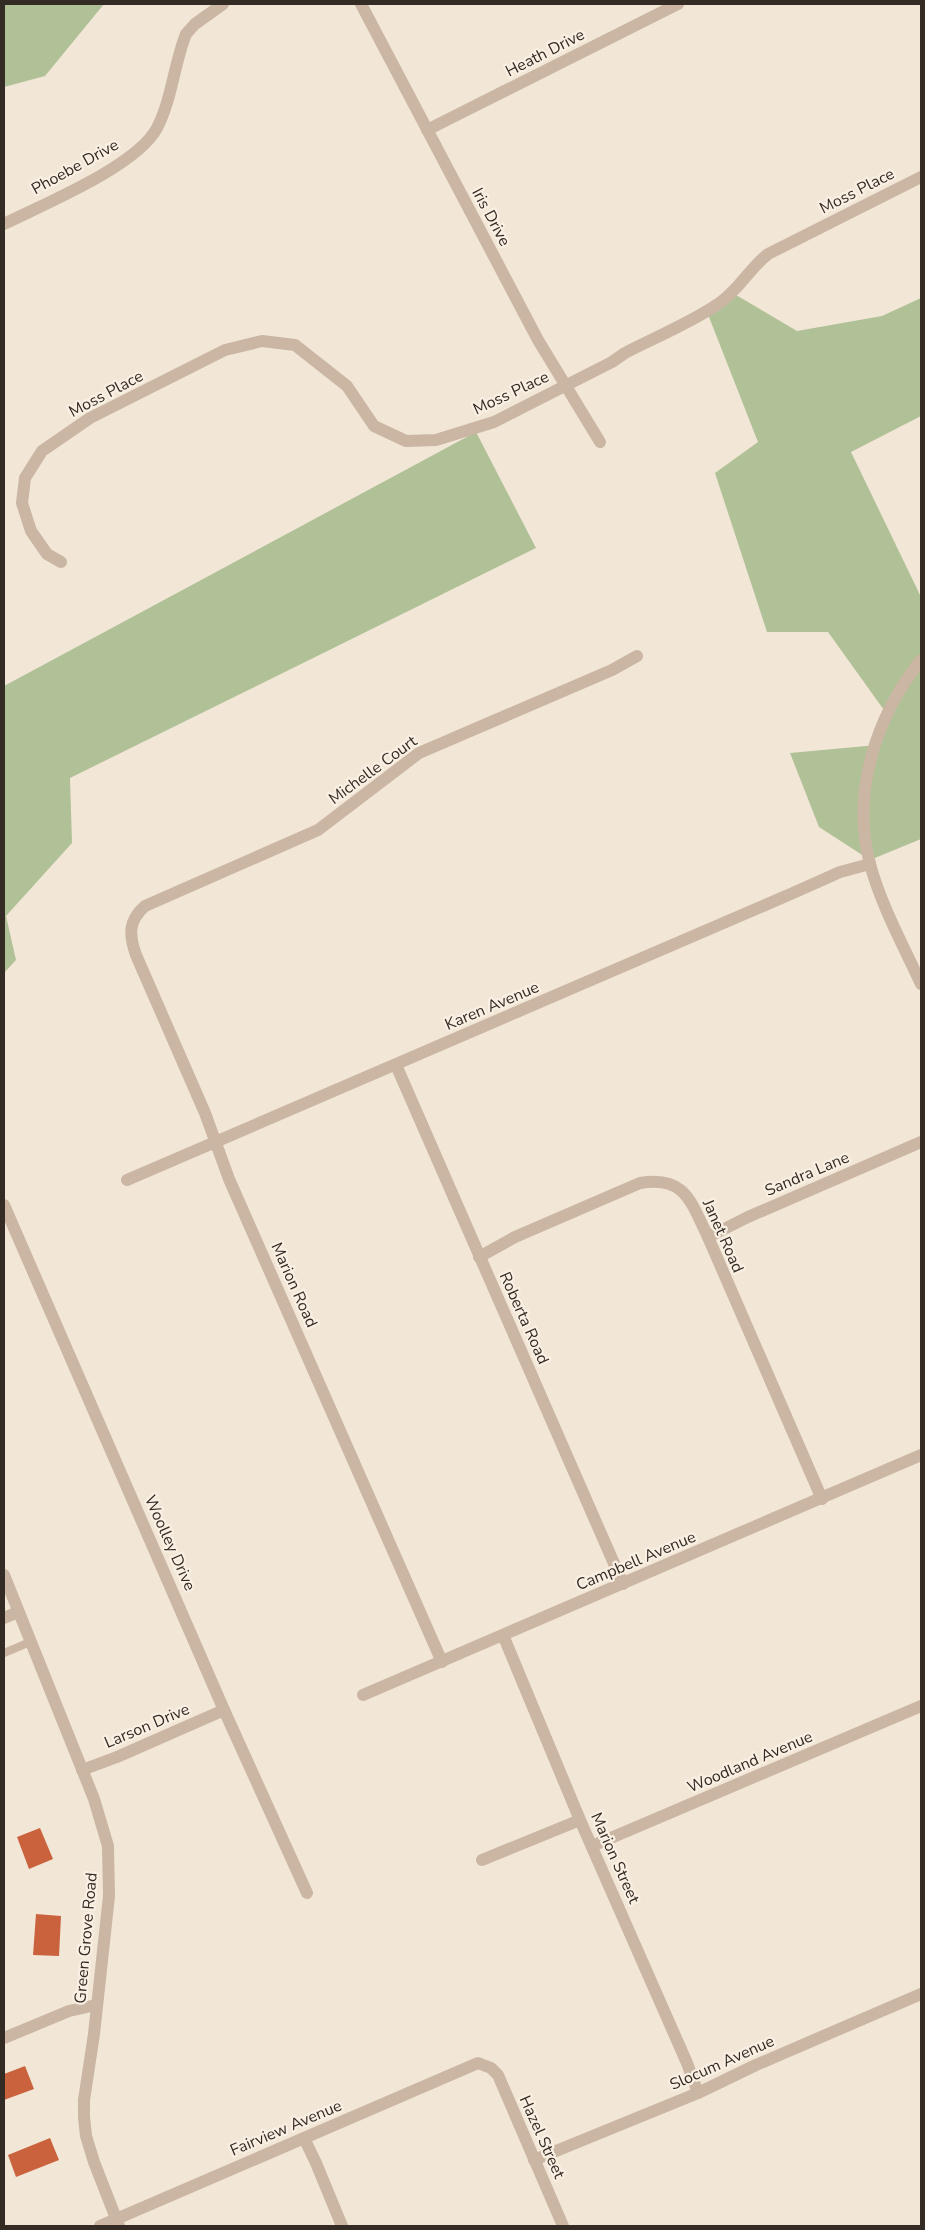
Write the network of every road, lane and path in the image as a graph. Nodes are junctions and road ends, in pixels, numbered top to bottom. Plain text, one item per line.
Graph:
1 (223, 4) edge
2 (361, 4) edge
3 (678, 4) edge
4 (427, 130) junction
5 (921, 177) edge
6 (4, 224) edge
7 (566, 386) junction
8 (600, 442) dead end
9 (61, 562) dead end
10 (637, 656) dead end
11 (921, 660) edge
12 (870, 864) junction
13 (133, 919) joint
14 (921, 984) edge
15 (396, 1065) junction
16 (216, 1142) junction
17 (921, 1142) edge
18 (128, 1180) dead end
19 (4, 1205) edge
20 (708, 1237) junction
21 (479, 1257) junction
22 (921, 1455) edge
23 (822, 1499) junction
24 (4, 1575) edge
25 (623, 1584) junction
26 (18, 1612) junction
27 (4, 1618) edge
28 (503, 1635) junction
29 (30, 1642) junction
30 (4, 1653) edge
31 (442, 1662) junction
32 (363, 1695) dead end
33 (921, 1706) edge
34 (224, 1710) junction
35 (82, 1770) junction
36 (580, 1820) junction
37 (592, 1846) junction
38 (482, 1860) dead end
39 (307, 1893) dead end
40 (921, 1994) edge
41 (96, 2005) junction
42 (4, 2038) edge
43 (486, 2065) joint
44 (698, 2093) junction
45 (304, 2138) junction
46 (534, 2160) junction
47 (118, 2223) edge
48 (100, 2226) edge
49 (342, 2226) edge
50 (563, 2226) edge

1 - 6 street, Phoebe Drive
2 - 4 street, Iris Drive
3 - 4 street, Heath Drive
4 - 7 street, Iris Drive
5 - 7 street, Moss Place
7 - 8 street, Iris Drive
7 - 9 street, Moss Place
10 - 13 street, Michelle Court
11 - 12 street
12 - 14 street
12 - 15 street, Karen Avenue
13 - 16 street, Marion Road
15 - 16 street, Karen Avenue
15 - 21 street, Roberta Road
16 - 18 street, Karen Avenue
16 - 31 street, Marion Road
17 - 20 street, Sandra Lane
19 - 34 street, Woolley Drive
20 - 21 street, Janet Road
20 - 23 street, Janet Road
21 - 25 street, Roberta Road
22 - 23 street, Campbell Avenue
23 - 25 street, Campbell Avenue
24 - 26 street, Green Grove Road
25 - 28 street, Campbell Avenue
26 - 27 street
26 - 29 street, Green Grove Road
28 - 31 street, Campbell Avenue
28 - 36 street, Marion Street
29 - 30 lane
29 - 35 street, Green Grove Road
31 - 32 street, Campbell Avenue
33 - 37 street, Woodland Avenue
34 - 35 street, Larson Drive
34 - 39 street, Woolley Drive
35 - 41 street, Green Grove Road
36 - 37 street, Marion Street
36 - 38 street
37 - 44 street, Marion Street
40 - 44 street, Slocum Avenue
41 - 42 street
41 - 47 street, Green Grove Road
43 - 45 street, Fairview Avenue
43 - 46 street, Hazel Street
44 - 46 street, Slocum Avenue
45 - 47 street, Fairview Avenue
45 - 49 street
46 - 50 street, Hazel Street
47 - 48 street, Fairview Avenue

